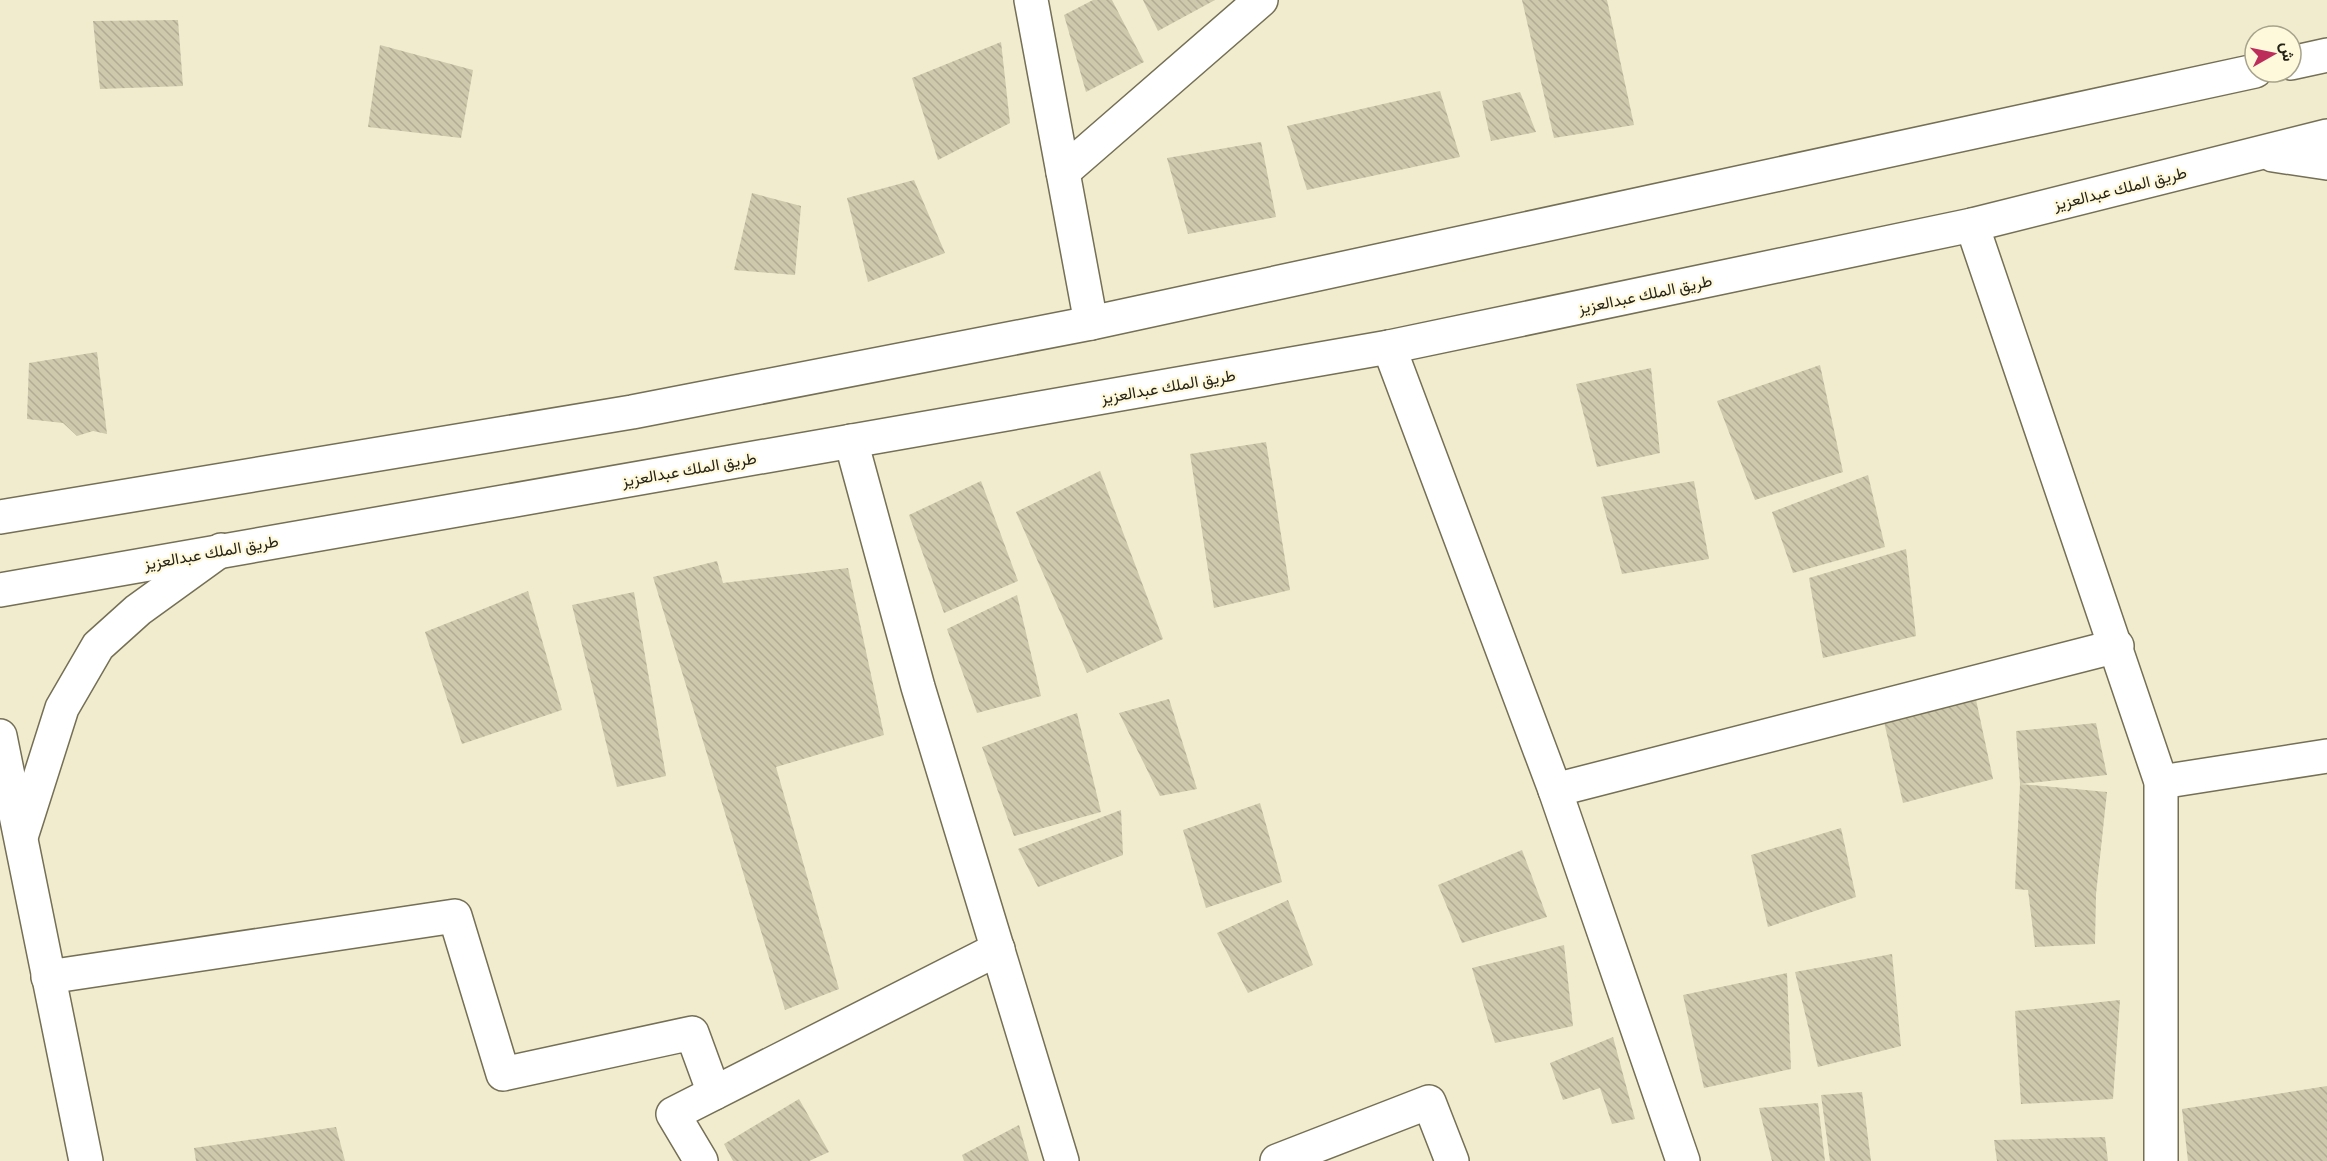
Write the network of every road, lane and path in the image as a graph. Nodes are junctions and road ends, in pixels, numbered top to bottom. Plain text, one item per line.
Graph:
1 (1031, 0) edge
2 (1261, 0) edge
3 (2327, 55) edge
4 (2303, 60) edge
5 (2243, 73) edge
6 (2327, 136) edge
7 (2259, 153) junction
8 (2327, 163) edge
9 (1063, 172) junction
10 (1972, 225) junction
11 (1091, 323) junction
12 (1389, 347) junction
13 (851, 441) junction
14 (0, 517) edge
15 (221, 550) junction
16 (0, 590) edge
17 (2117, 646) junction
18 (0, 736) edge
19 (2327, 756) edge
20 (2161, 782) junction
21 (1554, 790) junction
22 (21, 839) junction
23 (998, 949) junction
24 (48, 977) junction
25 (714, 1093) junction
26 (86, 1161) edge
27 (701, 1161) edge
28 (1062, 1161) edge
29 (1277, 1161) edge
30 (1452, 1161) edge
31 (1683, 1161) edge
32 (2161, 1161) edge

1 - 9 street
2 - 9 street
3 - 4 street
5 - 11 street
6 - 7 street, طريق الملك عبدالعزيز
7 - 8 street
7 - 10 street, طريق الملك عبدالعزيز
9 - 11 street
10 - 12 street, طريق الملك عبدالعزيز
10 - 17 street
11 - 14 street
12 - 13 street, طريق الملك عبدالعزيز
12 - 21 street
13 - 15 street, طريق الملك عبدالعزيز
13 - 23 street
15 - 16 street, طريق الملك عبدالعزيز
15 - 22 street
17 - 20 street
17 - 21 street
18 - 22 street
19 - 20 street
20 - 32 street
21 - 31 street
22 - 24 street
23 - 25 street
23 - 28 street
24 - 25 street
24 - 26 street
25 - 27 street
29 - 30 street

